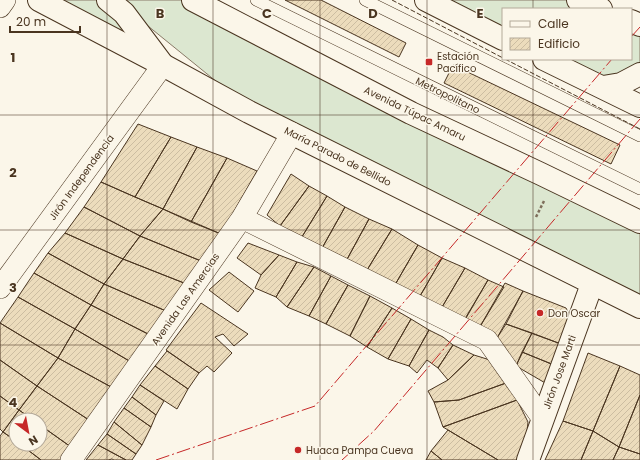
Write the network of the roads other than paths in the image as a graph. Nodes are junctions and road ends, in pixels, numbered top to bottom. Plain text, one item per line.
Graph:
1 (5, 0) edge
2 (39, 0) edge
3 (108, 0) edge
4 (192, 0) edge
5 (256, 0) edge
6 (365, 0) edge
7 (426, 0) edge
8 (578, 0) edge
9 (0, 6) edge
10 (598, 8) edge
11 (502, 38) edge
12 (546, 60) edge
13 (163, 65) junction
14 (640, 74) edge
15 (603, 87) junction
16 (640, 106) edge
17 (292, 133) junction
18 (640, 136) edge
19 (640, 189) edge
20 (242, 218) junction
21 (640, 222) edge
22 (592, 284) junction
23 (0, 288) edge
24 (640, 307) edge
25 (542, 418) junction
26 (71, 460) edge
27 (528, 460) edge

1 - 9 street
2 - 13 street, María Parado de Bellido
3 - 13 street
4 - 21 street, Avenida Túpac Amaru
5 - 19 lane, Metropolitano
6 - 18 lane
7 - 11 street
8 - 10 street
12 - 15 street
13 - 17 street, María Parado de Bellido
13 - 23 street, Jirón Independencia
14 - 15 street
15 - 16 street
17 - 20 street, Avenida Las Amercias
17 - 22 street, María Parado de Bellido
20 - 25 street
20 - 26 street, Avenida Las Amercias
22 - 24 street, María Parado de Bellido
22 - 25 street, Jirón Jose Marti
25 - 27 street, Jirón Jose Marti

